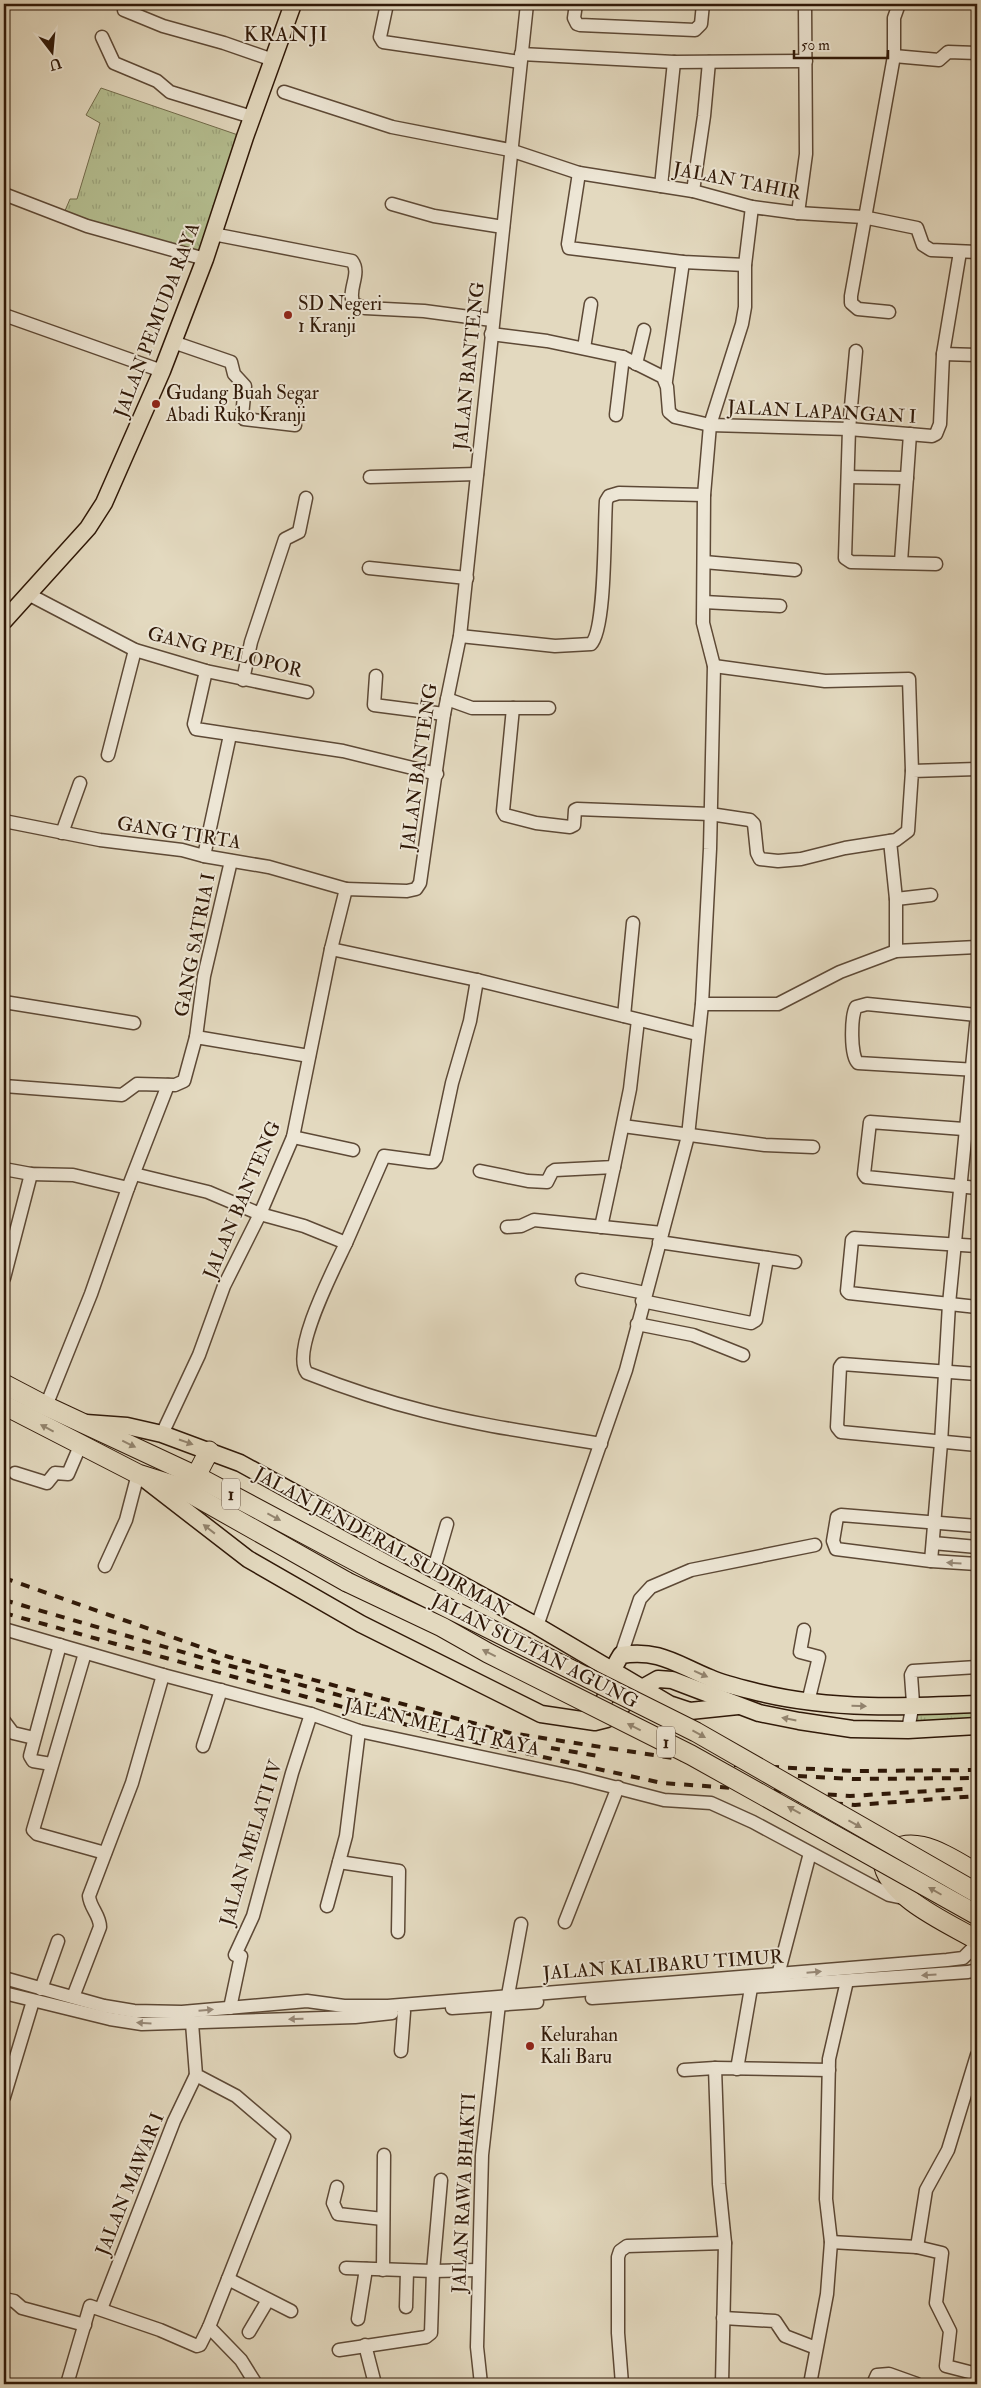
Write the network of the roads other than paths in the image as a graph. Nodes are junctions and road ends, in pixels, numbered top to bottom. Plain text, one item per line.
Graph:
1 (124, 4) edge
2 (293, 4) edge
3 (387, 4) edge
4 (527, 4) edge
5 (576, 4) edge
6 (703, 4) edge
7 (805, 4) edge
8 (899, 4) edge
9 (102, 37) dead end
10 (977, 53) edge
11 (894, 56) junction
12 (520, 58) junction
13 (273, 60) junction
14 (806, 61) junction
15 (674, 62) junction
16 (709, 62) junction
17 (284, 92) dead end
18 (252, 117) junction
19 (510, 150) junction
20 (579, 173) junction
21 (661, 186) junction
22 (693, 191) junction
23 (4, 194) edge
24 (392, 204) dead end
25 (752, 207) junction
26 (798, 213) junction
27 (863, 217) junction
28 (503, 227) junction
29 (213, 234) junction
30 (960, 252) junction
31 (977, 252) edge
32 (205, 259) junction
33 (683, 262) junction
34 (745, 265) junction
35 (591, 304) dead end
36 (888, 312) dead end
37 (4, 315) edge
38 (492, 320) junction
39 (644, 330) dead end
40 (491, 334) junction
41 (173, 342) junction
42 (584, 348) junction
43 (856, 351) dead end
44 (943, 354) junction
45 (977, 355) edge
46 (623, 358) junction
47 (636, 364) junction
48 (162, 371) junction
49 (666, 381) junction
50 (616, 415) dead end
51 (295, 425) dead end
52 (710, 425) junction
53 (849, 429) junction
54 (910, 434) junction
55 (477, 474) junction
56 (370, 477) dead end
57 (848, 477) junction
58 (907, 478) junction
59 (704, 495) junction
60 (306, 498) dead end
61 (704, 562) junction
62 (901, 562) junction
63 (936, 564) dead end
64 (369, 568) dead end
65 (795, 570) dead end
66 (467, 578) junction
67 (28, 594) junction
68 (704, 602) junction
69 (780, 606) dead end
70 (4, 621) edge
71 (460, 636) junction
72 (135, 650) junction
73 (714, 666) junction
74 (206, 671) junction
75 (376, 676) dead end
76 (243, 680) junction
77 (307, 692) dead end
78 (447, 698) junction
79 (513, 708) junction
80 (549, 708) dead end
81 (444, 714) junction
82 (230, 734) junction
83 (108, 755) dead end
84 (977, 769) edge
85 (912, 771) junction
86 (437, 774) junction
87 (80, 783) dead end
88 (710, 814) junction
89 (4, 821) edge
90 (62, 833) junction
91 (890, 841) junction
92 (204, 856) junction
93 (231, 861) junction
94 (346, 889) junction
95 (931, 895) dead end
96 (896, 899) junction
97 (633, 923) dead end
98 (977, 947) edge
99 (331, 949) junction
100 (896, 951) junction
101 (476, 980) junction
102 (4, 1002) edge
103 (702, 1004) junction
104 (977, 1015) edge
105 (624, 1016) junction
106 (638, 1020) junction
107 (134, 1023) dead end
108 (697, 1034) junction
109 (196, 1037) junction
110 (309, 1056) junction
111 (974, 1069) edge
112 (168, 1085) junction
113 (4, 1086) edge
114 (623, 1126) junction
115 (971, 1129) edge
116 (293, 1136) junction
117 (688, 1136) junction
118 (813, 1146) dead end
119 (353, 1150) dead end
120 (614, 1168) junction
121 (4, 1169) edge
122 (480, 1171) dead end
123 (32, 1174) junction
124 (134, 1174) junction
125 (959, 1186) junction
126 (128, 1188) junction
127 (977, 1188) edge
128 (260, 1214) junction
129 (507, 1227) dead end
130 (601, 1227) junction
131 (661, 1237) junction
132 (955, 1243) junction
133 (346, 1244) junction
134 (977, 1246) edge
135 (767, 1258) junction
136 (795, 1262) dead end
137 (4, 1278) edge
138 (582, 1280) dead end
139 (644, 1297) junction
140 (949, 1304) junction
141 (977, 1307) edge
142 (637, 1324) junction
143 (742, 1354) dead end
144 (944, 1371) junction
145 (977, 1374) edge
146 (4, 1384) edge
147 (4, 1405) edge
148 (46, 1406) junction
149 (85, 1423) junction
150 (162, 1434) junction
151 (941, 1442) junction
152 (601, 1444) junction
153 (977, 1445) edge
154 (80, 1446) junction
155 (209, 1450) junction
156 (15, 1473) dead end
157 (138, 1474) junction
158 (196, 1476) junction
159 (935, 1523) junction
160 (446, 1524) dead end
161 (977, 1526) edge
162 (933, 1543) junction
163 (815, 1545) dead end
164 (977, 1547) edge
165 (931, 1561) junction
166 (977, 1564) edge
167 (105, 1566) dead end
168 (434, 1569) junction
169 (537, 1626) junction
170 (4, 1628) edge
171 (804, 1630) dead end
172 (60, 1645) junction
173 (85, 1653) junction
174 (621, 1655) junction
175 (591, 1657) junction
176 (977, 1667) edge
177 (613, 1670) junction
178 (163, 1675) junction
179 (642, 1688) junction
180 (221, 1690) junction
181 (808, 1702) junction
182 (977, 1704) edge
183 (741, 1706) junction
184 (912, 1707) junction
185 (311, 1714) junction
186 (576, 1720) junction
187 (4, 1722) edge
188 (977, 1726) edge
189 (908, 1730) junction
190 (359, 1731) junction
191 (34, 1738) junction
192 (203, 1746) dead end
193 (51, 1764) junction
194 (618, 1787) junction
195 (105, 1853) junction
196 (810, 1853) junction
197 (339, 1862) junction
198 (977, 1873) edge
199 (977, 1893) edge
200 (908, 1899) junction
201 (327, 1906) dead end
202 (977, 1915) edge
203 (565, 1922) dead end
204 (521, 1924) dead end
205 (398, 1932) dead end
206 (58, 1941) dead end
207 (977, 1942) edge
208 (977, 1970) edge
209 (778, 1975) junction
210 (4, 1978) edge
211 (847, 1981) junction
212 (724, 1985) junction
213 (751, 1988) junction
214 (41, 1989) junction
215 (4, 1993) edge
216 (508, 1995) junction
217 (73, 1997) junction
218 (33, 2002) junction
219 (498, 2004) junction
220 (230, 2008) junction
221 (344, 2012) junction
222 (404, 2012) junction
223 (192, 2022) junction
224 (401, 2052) dead end
225 (977, 2055) edge
226 (715, 2068) junction
227 (737, 2069) junction
228 (684, 2070) dead end
229 (828, 2070) junction
230 (196, 2075) junction
231 (974, 2085) edge
232 (4, 2097) edge
233 (384, 2155) dead end
234 (441, 2180) dead end
235 (337, 2187) dead end
236 (384, 2219) junction
237 (725, 2242) junction
238 (831, 2242) junction
239 (917, 2247) junction
240 (346, 2268) dead end
241 (366, 2269) junction
242 (383, 2270) junction
243 (478, 2270) junction
244 (407, 2271) junction
245 (433, 2271) junction
246 (228, 2279) junction
247 (4, 2299) edge
248 (268, 2300) junction
249 (406, 2308) dead end
250 (101, 2309) junction
251 (291, 2311) dead end
252 (723, 2318) junction
253 (358, 2319) dead end
254 (85, 2325) junction
255 (209, 2327) junction
256 (249, 2332) dead end
257 (366, 2345) junction
258 (816, 2348) junction
259 (339, 2350) dead end
260 (970, 2377) edge
261 (374, 2380) dead end
262 (67, 2384) edge
263 (256, 2384) edge
264 (481, 2384) edge
265 (622, 2384) edge
266 (722, 2384) edge
267 (810, 2384) edge
268 (873, 2384) edge
269 (917, 2384) edge

1 - 13 street
2 - 13 main road, JALAN PEMUDA RAYA
3 - 12 street
4 - 12 street, JALAN BANTENG
5 - 6 street
7 - 14 street
8 - 11 street
9 - 18 street
10 - 11 street
11 - 27 street
12 - 15 street
12 - 19 street, JALAN BANTENG
13 - 18 main road, JALAN PEMUDA RAYA
14 - 16 street
14 - 26 street
15 - 16 street
15 - 21 street
16 - 22 street
17 - 19 street, JALAN TAHIR
18 - 29 main road, JALAN PEMUDA RAYA
19 - 20 street, JALAN TAHIR
19 - 28 street, JALAN BANTENG
20 - 21 street, JALAN TAHIR
20 - 33 street
21 - 22 street, JALAN TAHIR
22 - 25 street, JALAN TAHIR
23 - 32 street
24 - 28 street
25 - 26 street, JALAN TAHIR
25 - 34 street
26 - 27 street, JALAN TAHIR
27 - 30 street, JALAN TAHIR
27 - 36 street
28 - 38 street, JALAN BANTENG
29 - 32 main road, JALAN PEMUDA RAYA
29 - 38 street
30 - 31 street, JALAN TAHIR
30 - 44 street
32 - 41 main road, JALAN PEMUDA RAYA
33 - 34 street
33 - 49 street
34 - 52 street
35 - 42 street
37 - 48 street
38 - 40 street, JALAN BANTENG
39 - 47 street
40 - 42 street
40 - 55 street, JALAN BANTENG
41 - 48 main road, JALAN PEMUDA RAYA
41 - 51 street
42 - 46 street
43 - 53 street
44 - 45 street
44 - 54 street, JALAN LAPANGAN I
46 - 47 street
46 - 50 street
47 - 49 street
48 - 67 main road, JALAN PEMUDA RAYA
49 - 52 street, JALAN LAPANGAN I
52 - 53 street, JALAN LAPANGAN I
52 - 59 street
53 - 54 street, JALAN LAPANGAN I
53 - 57 street
54 - 58 street
55 - 56 street
55 - 66 street, JALAN BANTENG
57 - 58 street
57 - 62 street
58 - 62 street
59 - 61 street
59 - 71 street
60 - 76 street
61 - 65 street
61 - 68 street
62 - 63 street
64 - 66 street
66 - 71 street, JALAN BANTENG
67 - 70 main road, JALAN PEMUDA RAYA
67 - 72 street, GANG PELOPOR
68 - 69 street
68 - 73 street
71 - 78 street, JALAN BANTENG
72 - 74 street, GANG PELOPOR
72 - 83 street
73 - 85 street
73 - 88 street
74 - 76 street, GANG PELOPOR
74 - 82 street
75 - 81 street
76 - 77 street, GANG PELOPOR
78 - 79 street
78 - 81 street, JALAN BANTENG
79 - 80 street
79 - 88 street
81 - 86 street, JALAN BANTENG
82 - 86 street
82 - 92 street
84 - 85 street
85 - 91 street
86 - 94 street, JALAN BANTENG
87 - 90 street
88 - 91 street
88 - 103 street
89 - 90 street, GANG TIRTA
90 - 92 street, GANG TIRTA
91 - 96 street
92 - 93 street, GANG TIRTA
93 - 94 street, GANG TIRTA
93 - 109 street, GANG SATRIA I
94 - 99 street, JALAN BANTENG
95 - 96 street
96 - 100 street
97 - 105 street
98 - 100 street
99 - 101 street
99 - 110 street, JALAN BANTENG
100 - 103 street
101 - 105 street
101 - 133 street
102 - 107 street
103 - 108 street
104 - 111 street
104 - 111 street
105 - 106 street
106 - 108 street
106 - 114 street
108 - 117 street
109 - 110 street
109 - 112 street, GANG SATRIA I
110 - 116 street, JALAN BANTENG
111 - 115 street
112 - 113 street
112 - 124 street
114 - 117 street
114 - 120 street
115 - 125 street
115 - 125 street
116 - 119 street
116 - 128 street, JALAN BANTENG
117 - 118 street
117 - 131 street
120 - 122 street
120 - 130 street
121 - 123 street
123 - 126 street
123 - 137 street
124 - 126 street
124 - 128 street
125 - 127 street
125 - 132 street
126 - 148 street
128 - 133 street
128 - 150 street, JALAN BANTENG
129 - 130 street
130 - 131 street
131 - 135 street
131 - 139 street
132 - 134 street
132 - 140 street
132 - 140 street
133 - 152 street
135 - 136 street
135 - 139 street
138 - 139 street
139 - 142 street
140 - 141 street
140 - 144 street
142 - 143 street
142 - 152 street
144 - 145 street
144 - 151 street
144 - 151 street
146 - 148 highway, JALAN JENDERAL SUDIRMAN / 1
154 -> 147 highway, 1
148 - 149 highway, JALAN JENDERAL SUDIRMAN / 1
149 - 150 main road, JALAN JENDERAL SUDIRMAN
149 -> 158 highway, JALAN SULTAN AGUNG / 1
150 -> 155 main road, JALAN JENDERAL SUDIRMAN
151 - 153 street
151 - 159 street
152 - 169 street
154 - 156 street
154 - 157 highway, 1
155 - 158 highway
155 - 168 main road, JALAN JENDERAL SUDIRMAN
157 - 167 street
186 -> 157 main road
202 -> 157 highway, JALAN SULTAN AGUNG / 1, bridge
158 -> 199 highway, JALAN SULTAN AGUNG / 1, bridge
159 - 161 street
159 - 162 street
159 - 165 street
160 - 168 street
162 - 164 street
162 - 165 street
163 - 174 street
166 -> 165 street
168 - 169 main road, JALAN JENDERAL SUDIRMAN
169 - 175 main road, JALAN JENDERAL SUDIRMAN
170 - 172 street, JALAN MELATI RAYA
171 - 181 street
172 - 173 street, JALAN MELATI RAYA
172 - 191 street
173 - 178 street, JALAN MELATI RAYA
173 - 193 street
174 - 175 main road
174 - 177 main road
174 -> 181 main road
175 - 177 main road, JALAN JENDERAL SUDIRMAN
176 - 184 street
177 - 179 main road, JALAN JENDERAL SUDIRMAN
177 - 186 main road
178 - 180 street, JALAN MELATI RAYA
178 - 195 street
179 - 183 main road, JALAN JENDERAL SUDIRMAN
179 - 183 main road
179 - 186 main road
180 - 185 street, JALAN MELATI RAYA
180 - 192 street
181 -> 184 main road
182 - 184 main road
189 -> 183 main road
184 - 189 street
185 - 190 street, JALAN MELATI RAYA
185 - 220 street, JALAN MELATI IV
187 - 191 street
188 - 189 main road
190 - 194 street, JALAN MELATI RAYA
190 - 197 street
191 - 193 street
193 - 195 street
194 - 196 street, JALAN MELATI RAYA
194 - 203 street
195 - 217 street
196 - 200 street, JALAN MELATI RAYA
196 - 209 street
197 - 201 street
197 - 205 street
198 - 200 highway
200 - 207 highway
204 - 216 street
206 - 214 street
209 -> 207 street, JALAN KALIBARU TIMUR
208 -> 211 street, JALAN KALIBARU TIMUR
209 - 212 street, JALAN KALIBARU TIMUR
210 - 214 street, JALAN KALIBARU TIMUR
211 - 213 street, JALAN KALIBARU TIMUR
211 - 229 street
212 - 213 street, JALAN KALIBARU TIMUR
212 - 216 street, JALAN KALIBARU TIMUR
212 - 219 street, JALAN KALIBARU TIMUR
213 - 227 street
214 - 217 street, JALAN KALIBARU TIMUR
215 - 218 street, JALAN KALIBARU TIMUR
216 - 221 street, JALAN KALIBARU TIMUR
217 -> 220 street, JALAN KALIBARU TIMUR
223 -> 218 street, JALAN KALIBARU TIMUR
218 - 232 street
219 - 222 street, JALAN KALIBARU TIMUR
219 - 243 street, JALAN RAWA BHAKTI
220 - 221 street, JALAN KALIBARU TIMUR
221 - 222 street, JALAN KALIBARU TIMUR
221 -> 223 street, JALAN KALIBARU TIMUR
222 - 224 street
223 - 230 street
225 - 231 street
226 - 227 street
226 - 228 street
226 - 237 street
227 - 229 street
229 - 238 street
230 - 246 street
230 - 250 street, JALAN MAWAR I
231 - 239 street
233 - 236 street
234 - 245 street
235 - 236 street
236 - 242 street
237 - 252 street
237 - 265 street
238 - 239 street
238 - 258 street
239 - 260 street
240 - 241 street
241 - 242 street
241 - 253 street
242 - 244 street
243 - 245 street
243 - 264 street, JALAN RAWA BHAKTI
244 - 245 street
244 - 249 street
245 - 257 street
246 - 248 street
246 - 255 street
247 - 254 street
248 - 251 street
248 - 256 street
250 - 254 street
250 - 255 street
252 - 258 street
252 - 266 street
254 - 262 street
255 - 263 street
257 - 259 street
257 - 261 street
258 - 267 street
268 - 269 street

